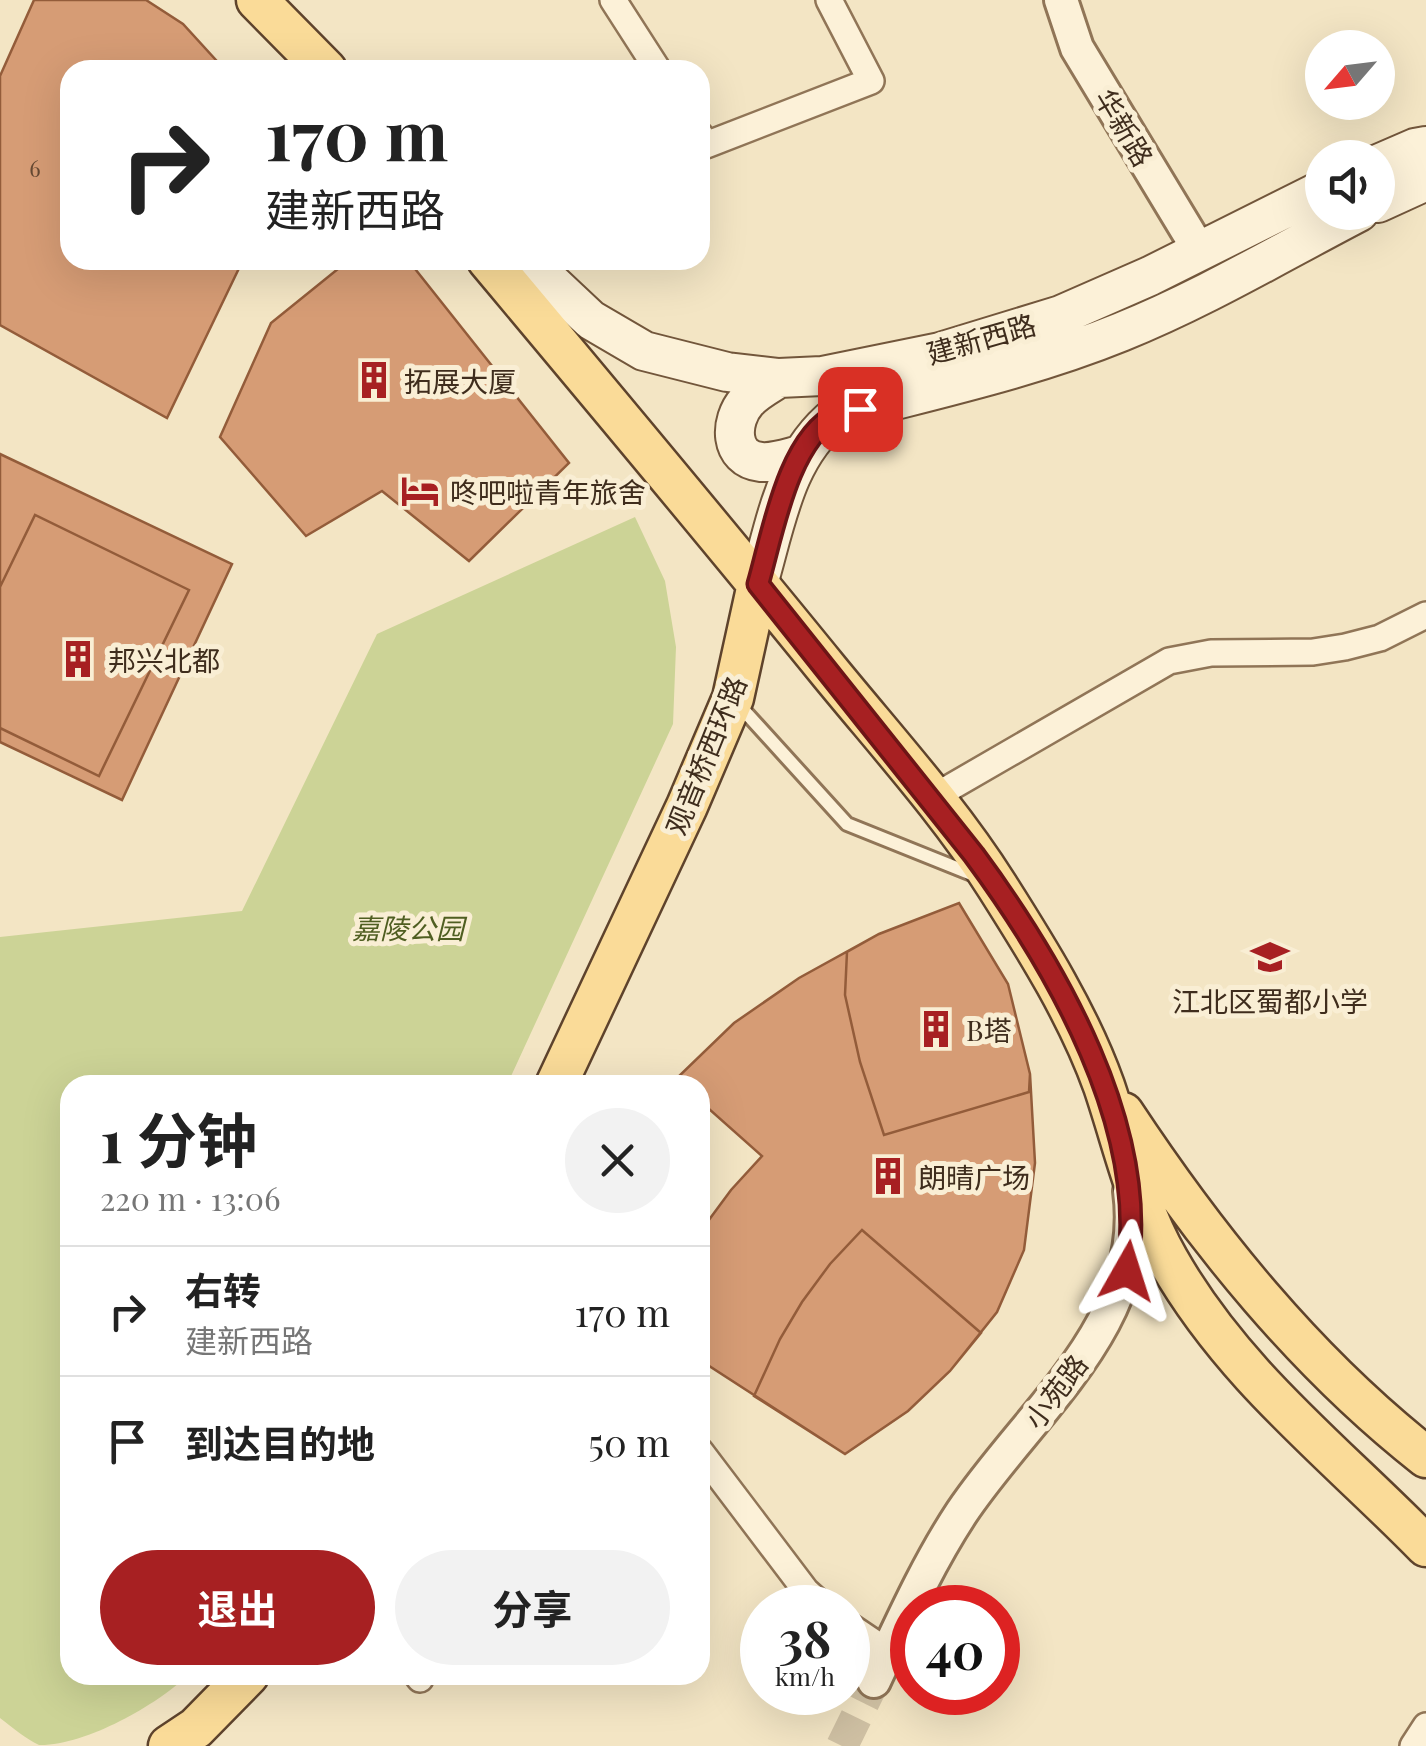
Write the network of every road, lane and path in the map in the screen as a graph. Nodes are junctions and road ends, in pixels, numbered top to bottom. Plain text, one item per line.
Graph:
1 (258, 0) edge
2 (613, 0) edge
3 (830, 0) edge
4 (1049, 0) edge
5 (1061, 0) edge
6 (1077, 48) junction
7 (316, 60) edge
8 (652, 60) edge
9 (710, 143) edge
10 (1426, 146) edge
11 (1395, 157) edge
12 (1426, 181) edge
13 (1395, 195) edge
14 (1305, 198) edge
15 (1324, 230) edge
16 (1200, 250) junction
17 (496, 270) edge
18 (538, 270) edge
19 (778, 378) junction
20 (800, 455) junction
21 (758, 584) junction
22 (1426, 615) edge
23 (733, 698) junction
24 (932, 798) junction
25 (996, 883) junction
26 (561, 1075) edge
27 (1103, 1084) junction
28 (1127, 1169) junction
29 (1426, 1457) edge
30 (710, 1464) edge
31 (1426, 1546) edge
32 (801, 1585) edge
33 (870, 1652) edge
34 (881, 1666) joint
35 (238, 1685) edge
36 (1426, 1726) edge
37 (169, 1746) edge
38 (1412, 1746) edge

1 - 7 main road
2 - 8 street
3 - 9 street
4 - 6 street
5 - 6 street, 华新路
6 - 16 street, 华新路
10 - 11 main road
12 - 13 main road
14 - 16 main road, 建新西路
15 - 20 main road, 建新西路
16 - 19 main road, 建新西路
17 - 21 main road
18 - 19 main road, 建新西路
19 - 20 main road
20 - 21 main road, 建新西路
21 - 23 main road, 观音桥西环路
21 - 24 main road, 小苑路
22 - 24 street
23 - 25 lane
23 - 26 main road, 观音桥西环路
24 - 25 main road, 小苑路
25 - 27 main road, 小苑路
27 - 28 main road, 小苑路
27 - 29 main road
28 - 31 main road
28 - 34 street, 小苑路
30 - 32 street
33 - 34 street
35 - 37 main road
36 - 38 street

